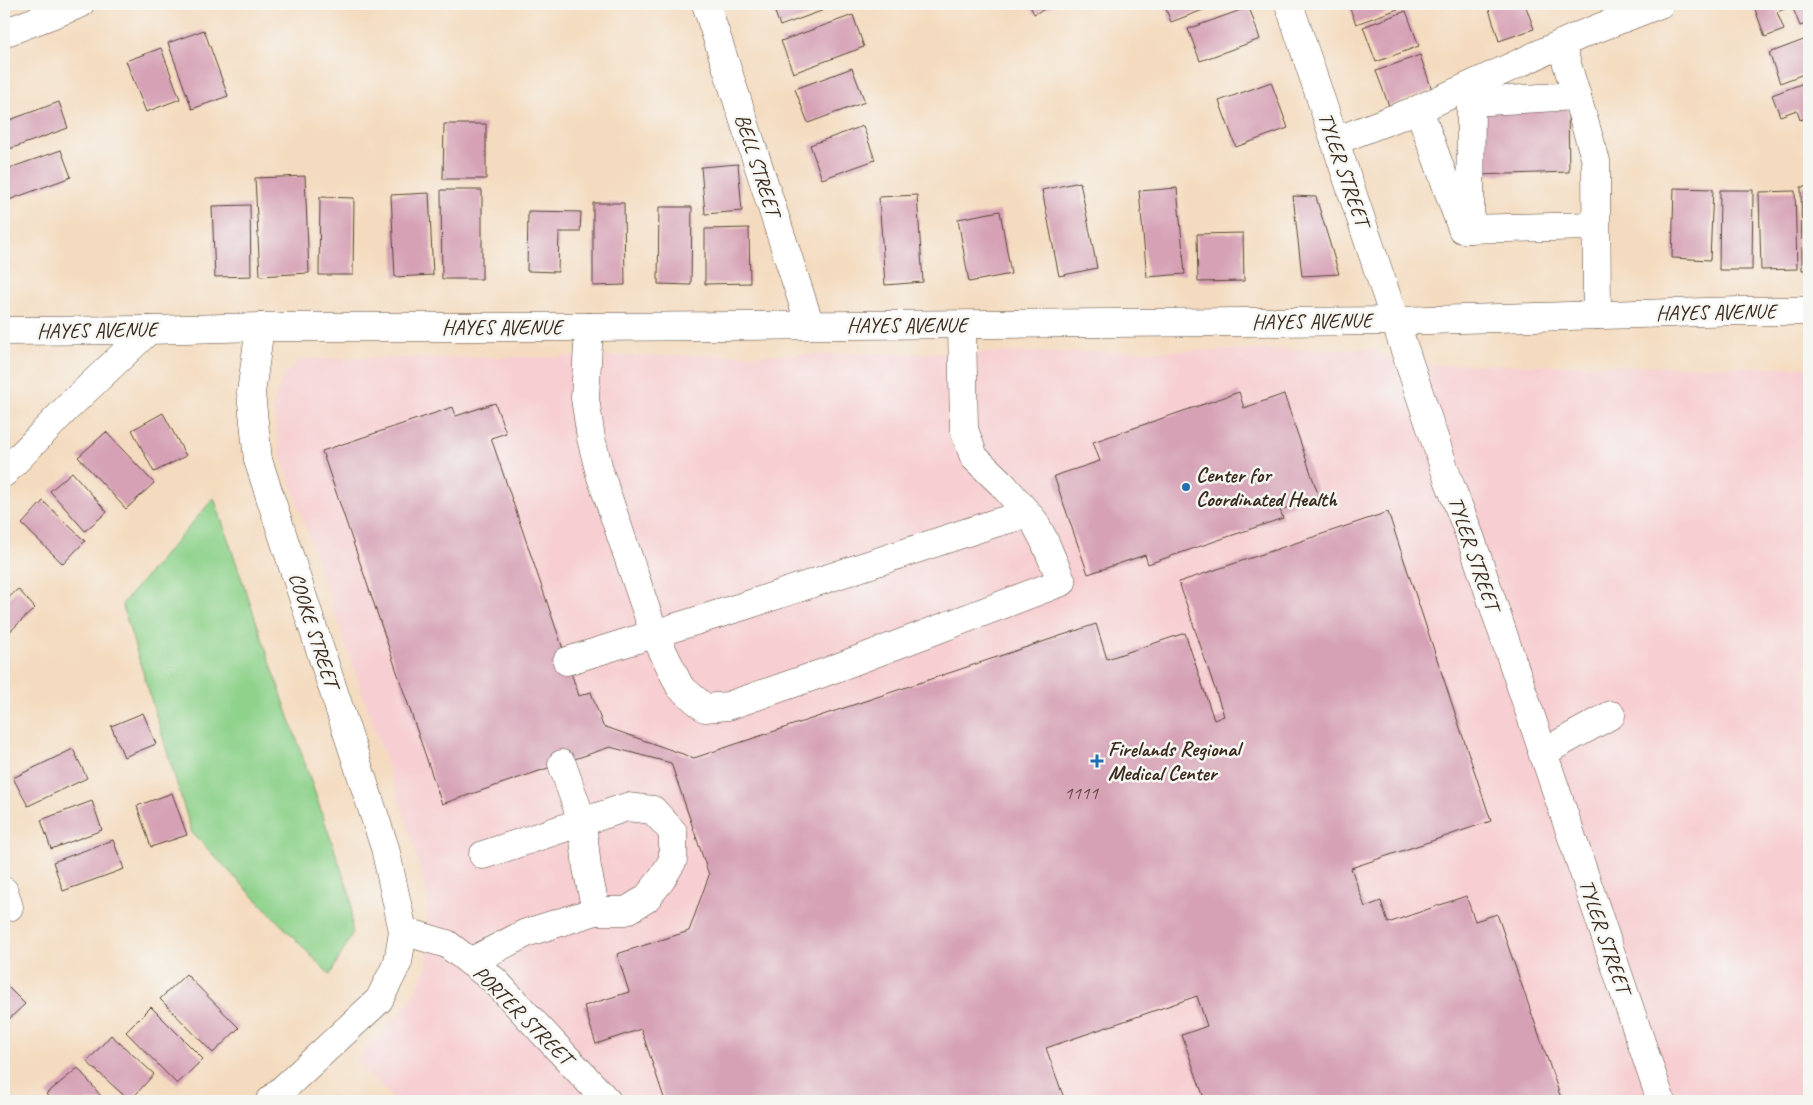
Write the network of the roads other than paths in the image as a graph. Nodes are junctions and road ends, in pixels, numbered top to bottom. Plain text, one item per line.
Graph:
1 (80, 4) edge
2 (706, 4) edge
3 (1289, 4) edge
4 (1660, 4) edge
5 (4, 33) edge
6 (1562, 44) junction
7 (1466, 96) junction
8 (1577, 96) junction
9 (1419, 109) junction
10 (1335, 141) junction
11 (1596, 226) junction
12 (1470, 229) junction
13 (1809, 311) edge
14 (1597, 315) junction
15 (1395, 321) junction
16 (6, 325) edge
17 (810, 325) junction
18 (962, 325) junction
19 (260, 327) junction
20 (589, 327) junction
21 (149, 330) junction
22 (4, 472) edge
23 (1028, 514) junction
24 (654, 633) junction
25 (566, 661) dead end
26 (1611, 715) dead end
27 (1542, 753) junction
28 (562, 764) dead end
29 (582, 821) junction
30 (483, 855) dead end
31 (596, 911) junction
32 (403, 931) junction
33 (470, 962) junction
34 (270, 1101) edge
35 (607, 1101) edge
36 (1661, 1101) edge

1 - 5 street
2 - 17 street, BELL STREET
3 - 10 street, TYLER STREET
4 - 6 street
6 - 7 street
6 - 8 street
7 - 8 street
7 - 9 street
7 - 12 street
8 - 11 street
9 - 10 street
9 - 12 street
10 - 15 street, TYLER STREET
11 - 12 street
11 - 14 street
13 - 14 street, HAYES AVENUE
14 - 15 street, HAYES AVENUE
15 - 18 street, HAYES AVENUE
15 - 27 street, TYLER STREET
16 - 21 street, HAYES AVENUE
17 - 18 street, HAYES AVENUE
17 - 20 street, HAYES AVENUE
18 - 23 street
19 - 20 street, HAYES AVENUE
19 - 21 street, HAYES AVENUE
19 - 32 street, COOKE STREET
20 - 24 street
21 - 22 street
23 - 24 street
23 - 24 street
24 - 25 street
26 - 27 street
27 - 36 street, TYLER STREET
28 - 29 street
29 - 30 street
29 - 31 street
29 - 31 street
31 - 33 street
32 - 33 street, PORTER STREET
32 - 34 street
33 - 35 street, PORTER STREET

